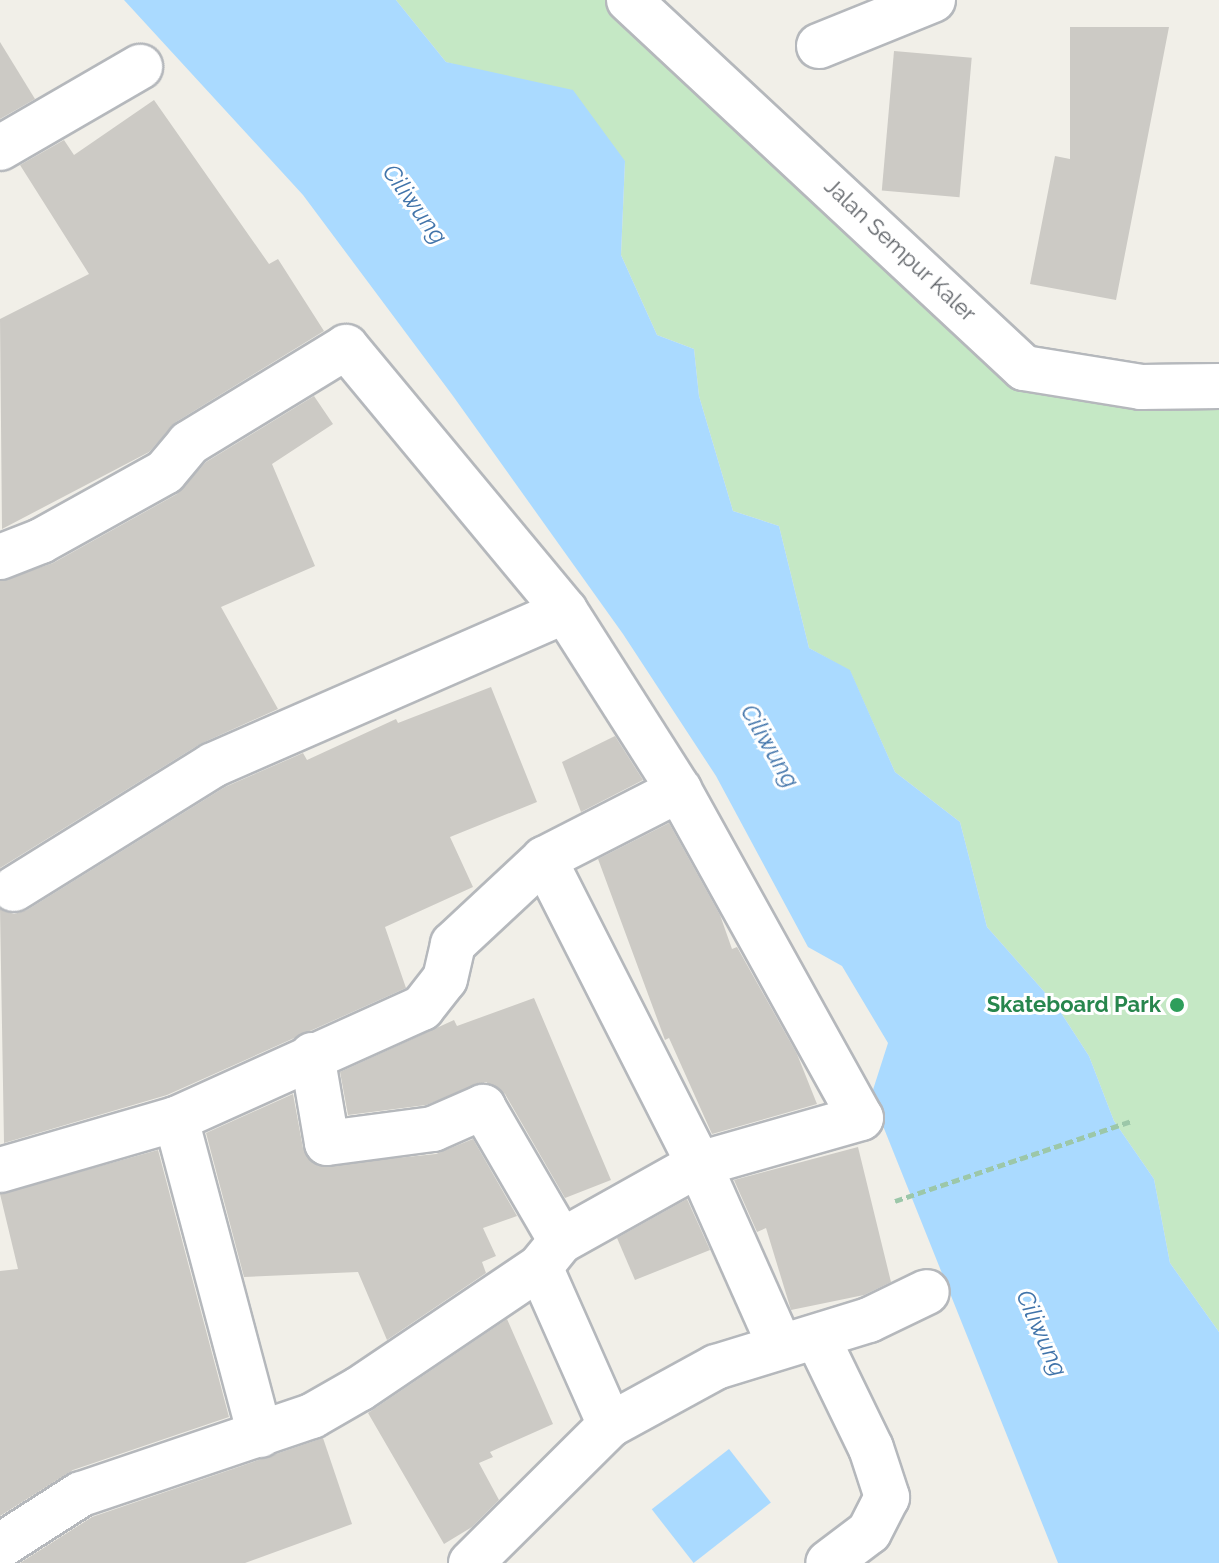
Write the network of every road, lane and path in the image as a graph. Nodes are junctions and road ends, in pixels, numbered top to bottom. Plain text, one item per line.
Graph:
1 (629, 0) edge
2 (933, 0) edge
3 (819, 46) dead end
4 (140, 67) dead end
5 (0, 148) edge
6 (1219, 386) edge
7 (0, 557) edge
8 (565, 611) junction
9 (679, 790) junction
10 (544, 859) junction
11 (14, 889) dead end
12 (312, 1055) junction
13 (176, 1119) junction
14 (1132, 1121) dead end
15 (699, 1164) junction
16 (0, 1170) edge
17 (895, 1201) dead end
18 (550, 1254) junction
19 (927, 1292) dead end
20 (799, 1342) junction
21 (610, 1425) junction
22 (260, 1435) junction
23 (0, 1546) edge
24 (471, 1563) edge
25 (828, 1563) edge

1 - 6 street, Jalan Sempur Kaler
2 - 3 street
4 - 5 street
7 - 8 street
8 - 9 street
8 - 11 street
9 - 10 street
9 - 15 street
10 - 12 street
10 - 15 street
12 - 13 street
12 - 18 street
13 - 16 street
13 - 22 street
14 - 17 path
15 - 18 street
15 - 20 street
18 - 21 street
18 - 22 street
19 - 20 street
20 - 21 street
20 - 25 street
21 - 24 street
22 - 23 street

